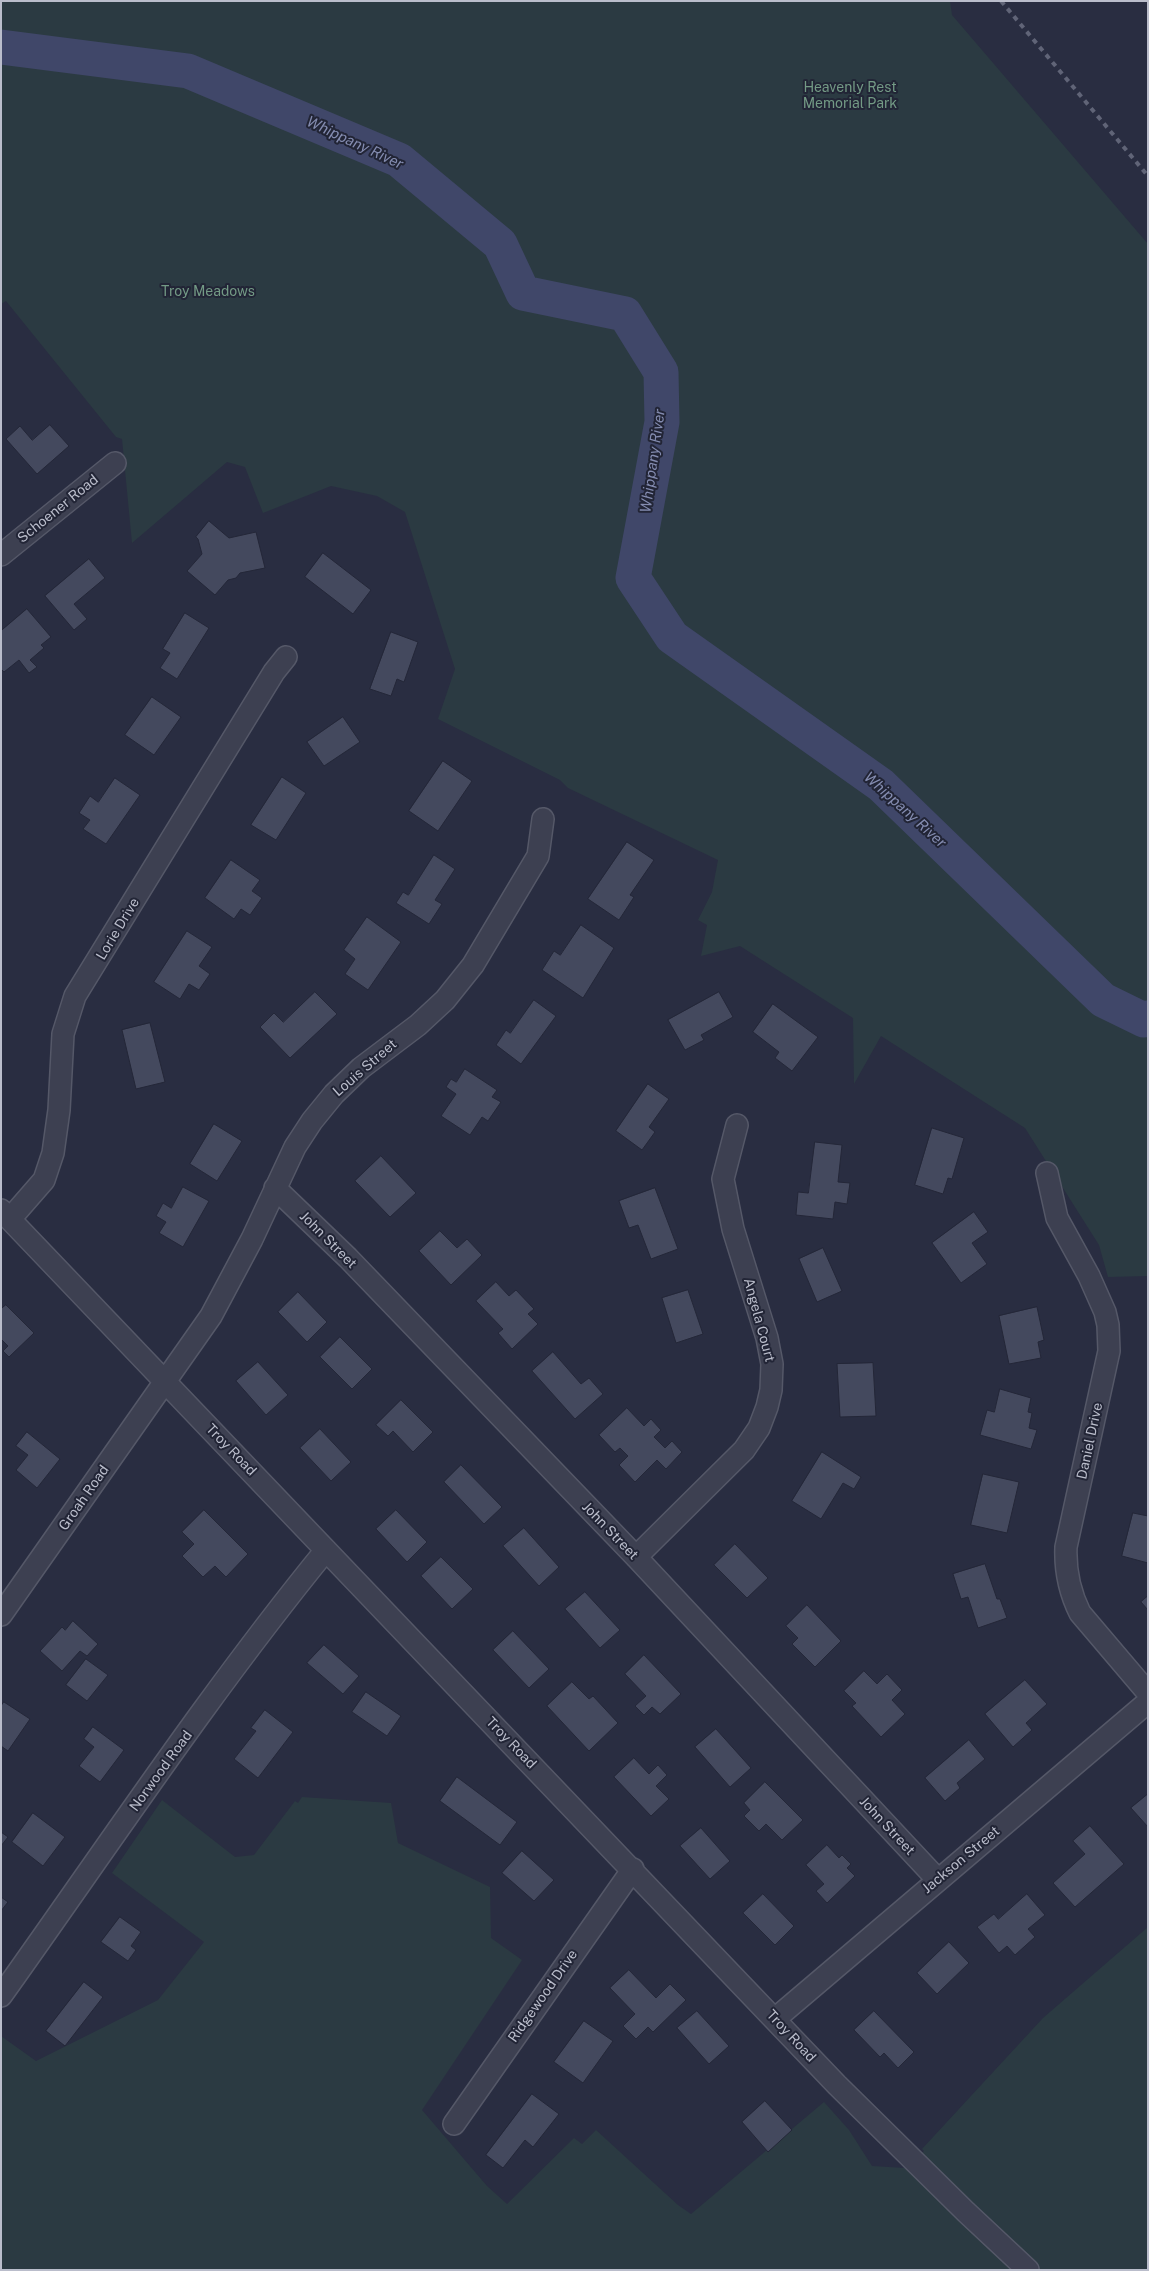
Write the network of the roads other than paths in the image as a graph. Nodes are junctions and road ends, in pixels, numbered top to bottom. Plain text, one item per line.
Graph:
1 (115, 463) dead end
2 (1, 555) edge
3 (286, 657) dead end
4 (543, 819) dead end
5 (737, 1125) dead end
6 (1047, 1173) dead end
7 (276, 1188) junction
8 (6, 1214) edge
9 (165, 1381) junction
10 (326, 1550) junction
11 (636, 1557) junction
12 (1, 1615) edge
13 (1148, 1693) edge
14 (1148, 1702) edge
15 (633, 1869) junction
16 (938, 1880) junction
17 (1, 1996) edge
18 (775, 2019) junction
19 (454, 2124) dead end
20 (1028, 2270) edge

1 - 2 street, Schoener Road
3 - 8 street, Lorie Drive
4 - 7 street, Louis Street
5 - 11 street, Angela Court
6 - 13 street, Daniel Drive
7 - 9 street, Louis Street
7 - 11 street, John Street
8 - 9 street, Troy Road
9 - 10 street, Troy Road
9 - 12 street, Groah Road
10 - 15 street, Troy Road
10 - 17 street, Norwood Road
11 - 16 street, John Street
14 - 16 street, Jackson Street
15 - 18 street, Troy Road
15 - 19 street, Ridgewood Drive
16 - 18 street, Jackson Street
18 - 20 street, Troy Road

